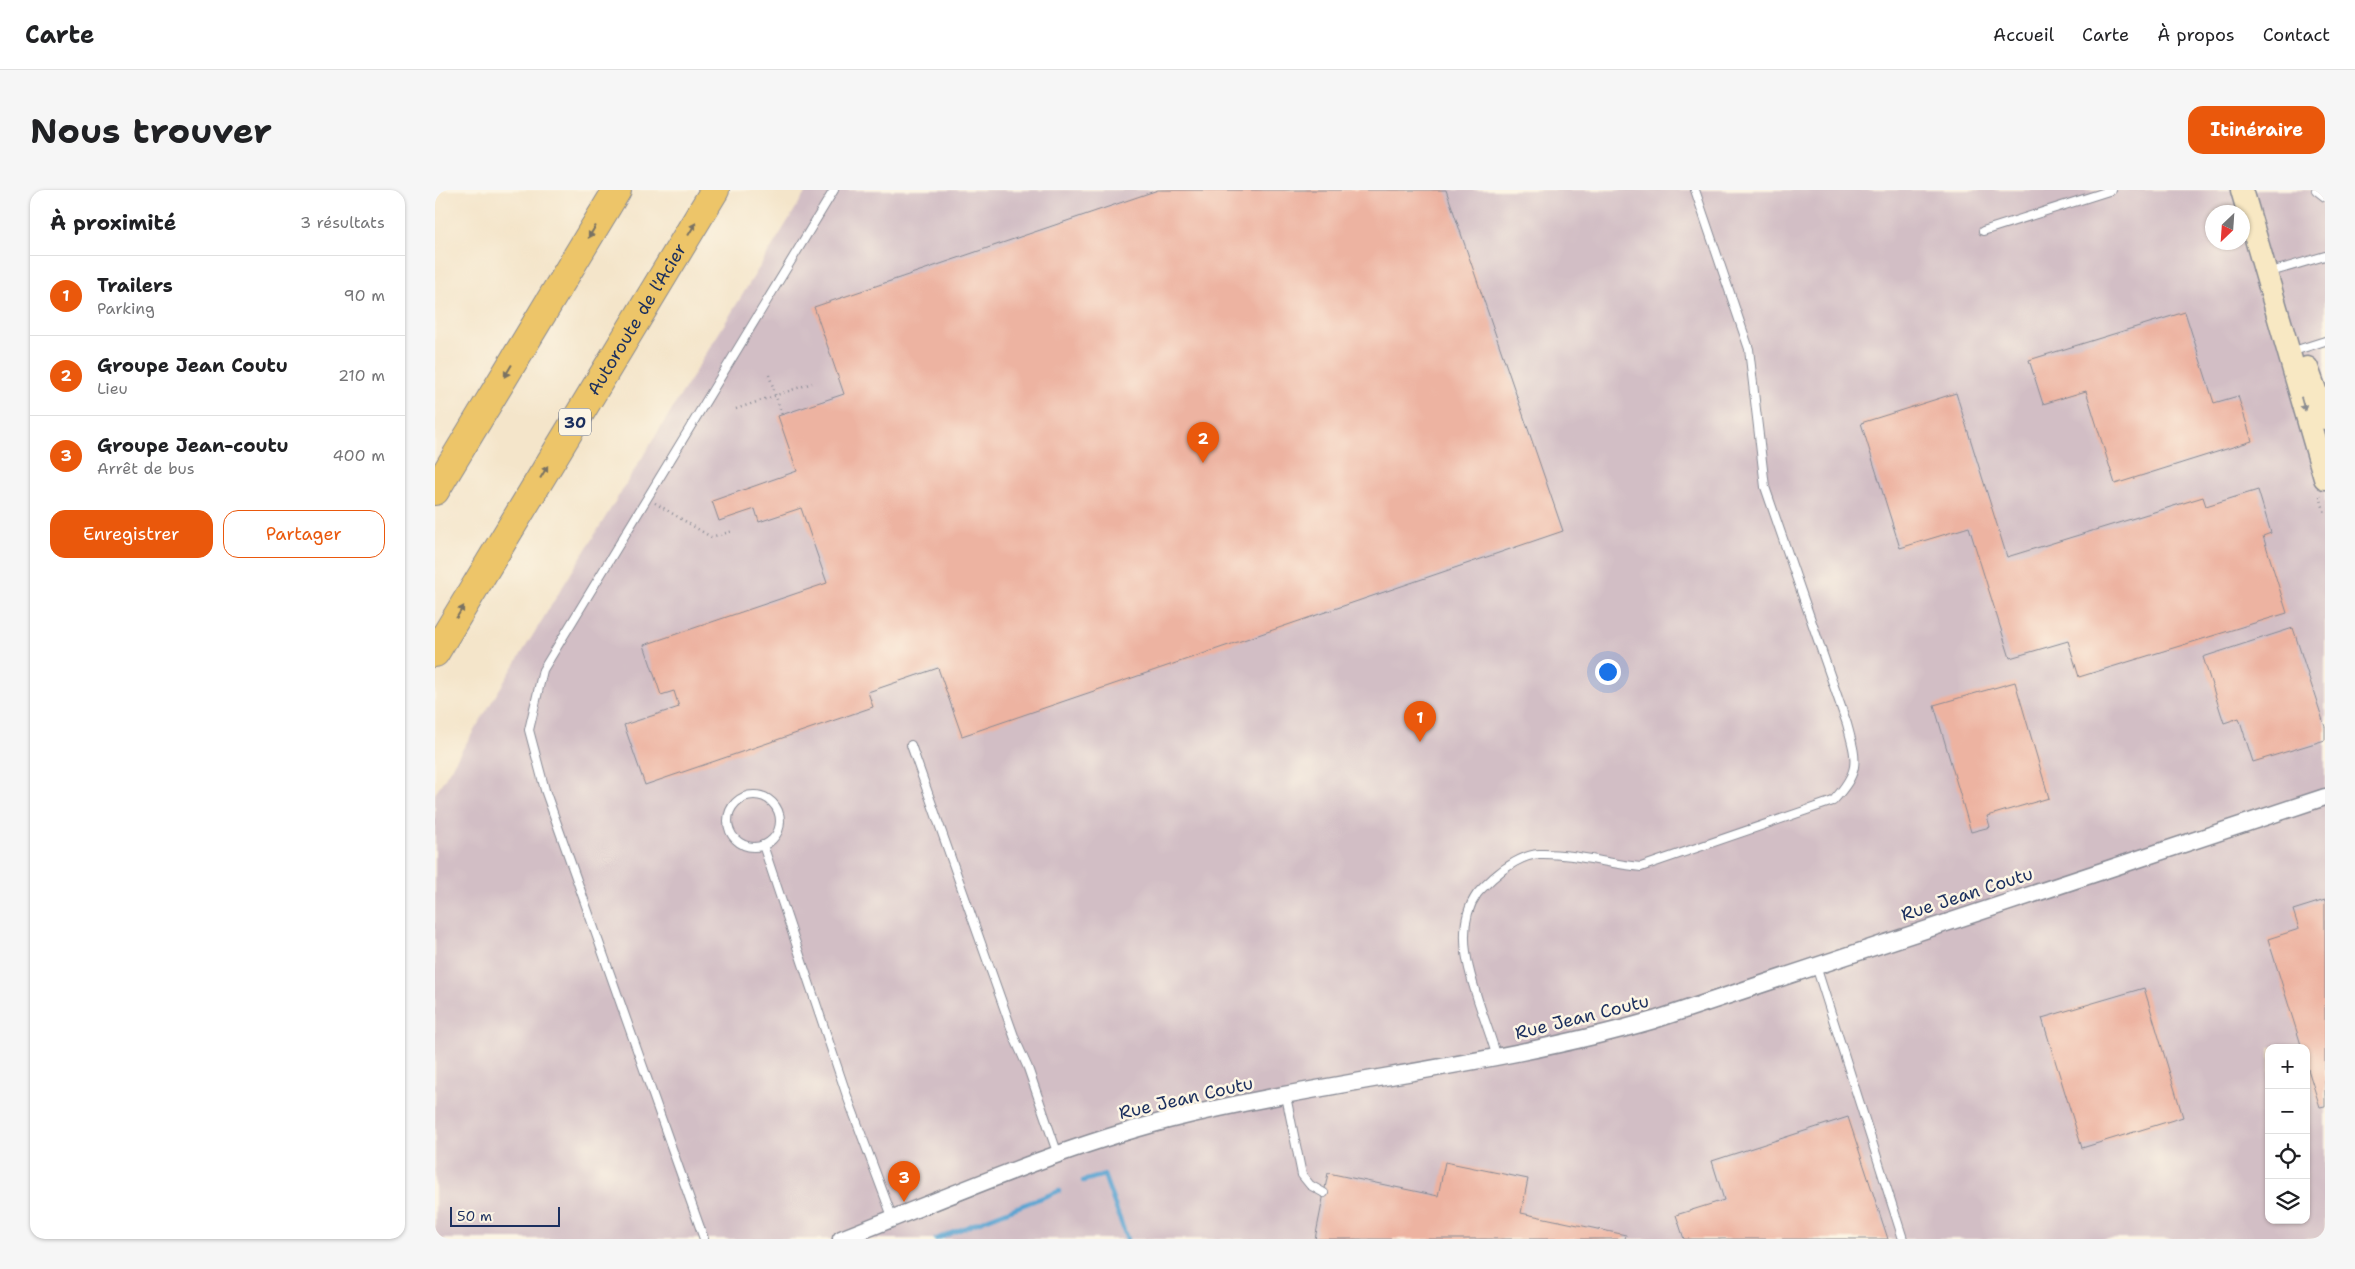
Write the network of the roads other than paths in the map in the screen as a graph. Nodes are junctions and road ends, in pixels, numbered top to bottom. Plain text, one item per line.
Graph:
1 (617, 190) edge
2 (715, 190) edge
3 (835, 190) edge
4 (1695, 190) edge
5 (2111, 190) edge
6 (2316, 190) edge
7 (2325, 197) edge
8 (2244, 198) edge
9 (1983, 231) dead end
10 (2325, 256) edge
11 (2269, 273) junction
12 (2325, 341) edge
13 (2300, 349) junction
14 (2325, 418) edge
15 (2325, 478) edge
16 (435, 491) edge
17 (435, 653) edge
18 (911, 745) dead end
19 (2325, 797) edge
20 (763, 845) junction
21 (1816, 966) junction
22 (1497, 1058) junction
23 (1286, 1096) junction
24 (1058, 1155) junction
25 (1324, 1193) dead end
26 (893, 1219) junction
27 (704, 1239) edge
28 (841, 1239) edge
29 (1903, 1239) edge

1 -> 16 highway
17 -> 2 highway, Autoroute de l'Acier / 30
3 - 27 lane
4 - 22 lane
5 - 9 lane
6 - 7 lane
8 - 11 main road
10 - 11 lane
11 - 13 main road
11 -> 15 main road
12 - 13 lane
13 - 14 main road
18 - 24 lane
19 - 21 street, Rue Jean Coutu
20 - 20 lane
20 - 26 lane
21 - 22 street, Rue Jean Coutu
21 - 29 lane
22 - 23 street, Rue Jean Coutu
23 - 24 street, Rue Jean Coutu
23 - 25 lane
24 - 26 street, Rue Jean Coutu
26 - 28 street, Rue Jean Coutu

